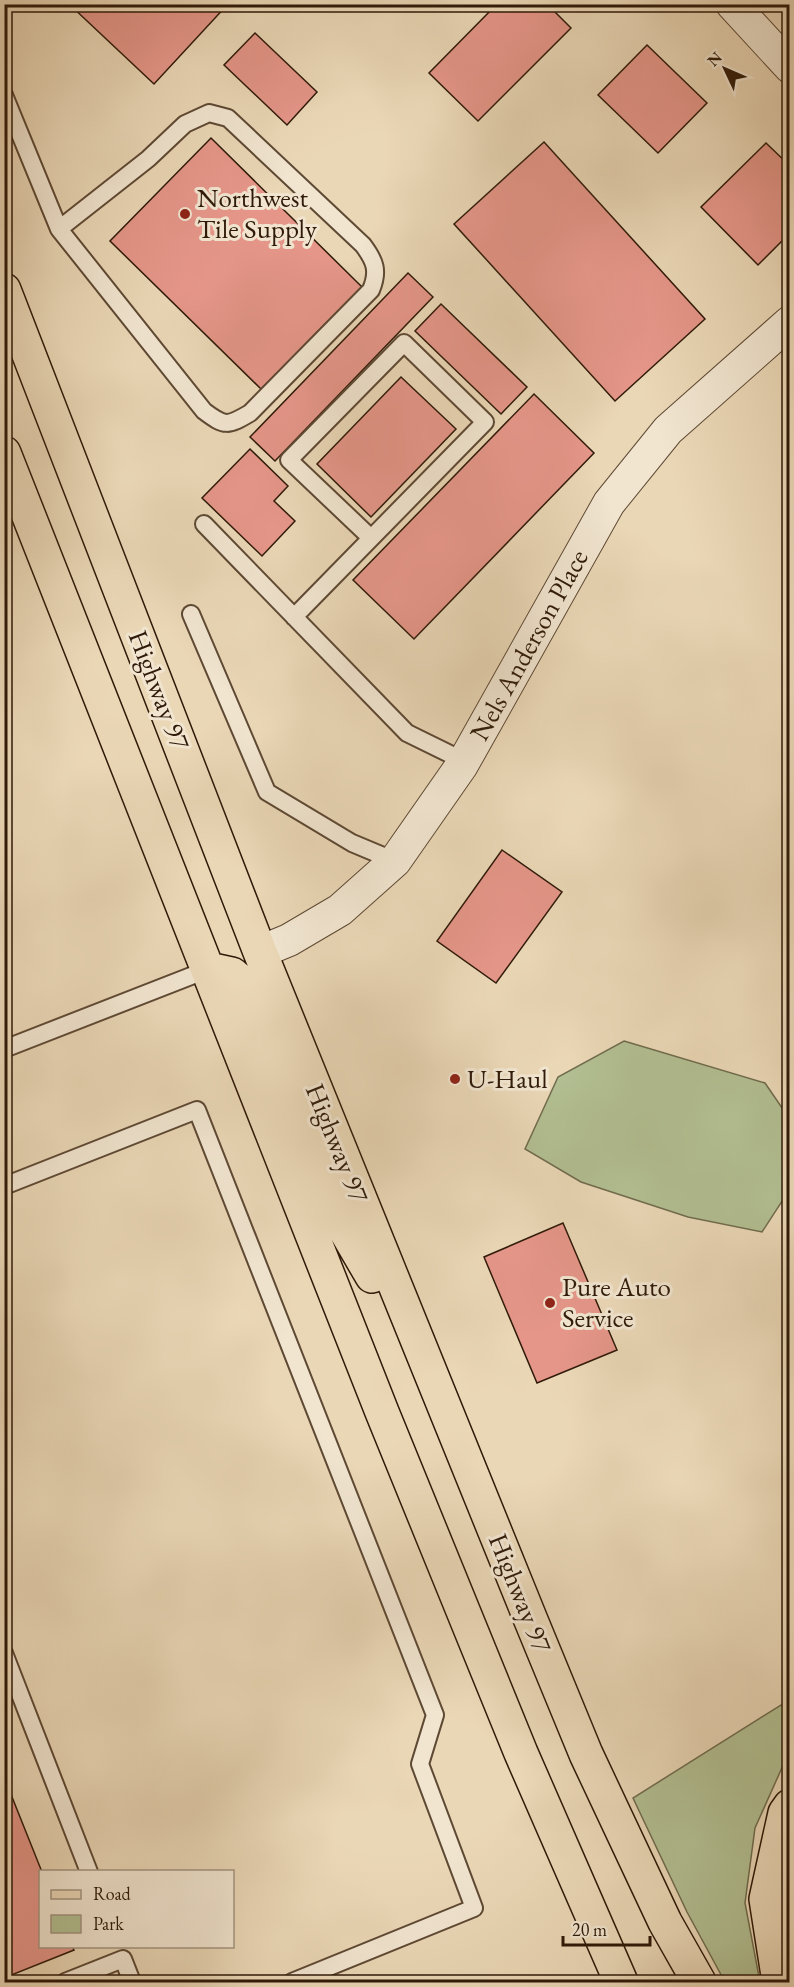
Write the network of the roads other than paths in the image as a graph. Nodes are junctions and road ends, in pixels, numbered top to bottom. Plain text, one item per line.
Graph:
1 (732, 4) edge
2 (789, 67) edge
3 (4, 95) edge
4 (58, 229) junction
5 (4, 290) edge
6 (789, 322) edge
7 (4, 453) edge
8 (204, 524) dead end
9 (371, 538) junction
10 (191, 614) dead end
11 (294, 617) junction
12 (464, 761) junction
13 (395, 861) junction
14 (260, 952) junction
15 (209, 969) junction
16 (4, 1049) edge
17 (4, 1186) edge
18 (434, 1384) junction
19 (4, 1653) edge
20 (789, 1806) edge
21 (88, 1870) edge
22 (120, 1953) edge
23 (65, 1983) edge
24 (132, 1983) edge
25 (292, 1983) edge
26 (621, 1983) edge
27 (699, 1983) edge
28 (778, 1983) edge

1 - 2 street
3 - 4 lane
4 - 4 lane
5 - 14 main road, Highway 97
6 - 12 street, Nels Anderson Place
7 - 15 main road, Highway 97
8 - 11 lane
9 - 9 lane
9 - 11 lane
10 - 13 lane
11 - 12 lane
12 - 13 street, Nels Anderson Place
13 - 14 street, Nels Anderson Place
14 - 18 main road, Highway 97
15 - 16 lane
15 - 18 main road
15 - 26 main road, Highway 97
17 - 25 lane
18 - 27 main road, Highway 97
19 - 21 lane
20 - 28 main road
22 - 23 lane
22 - 24 lane

